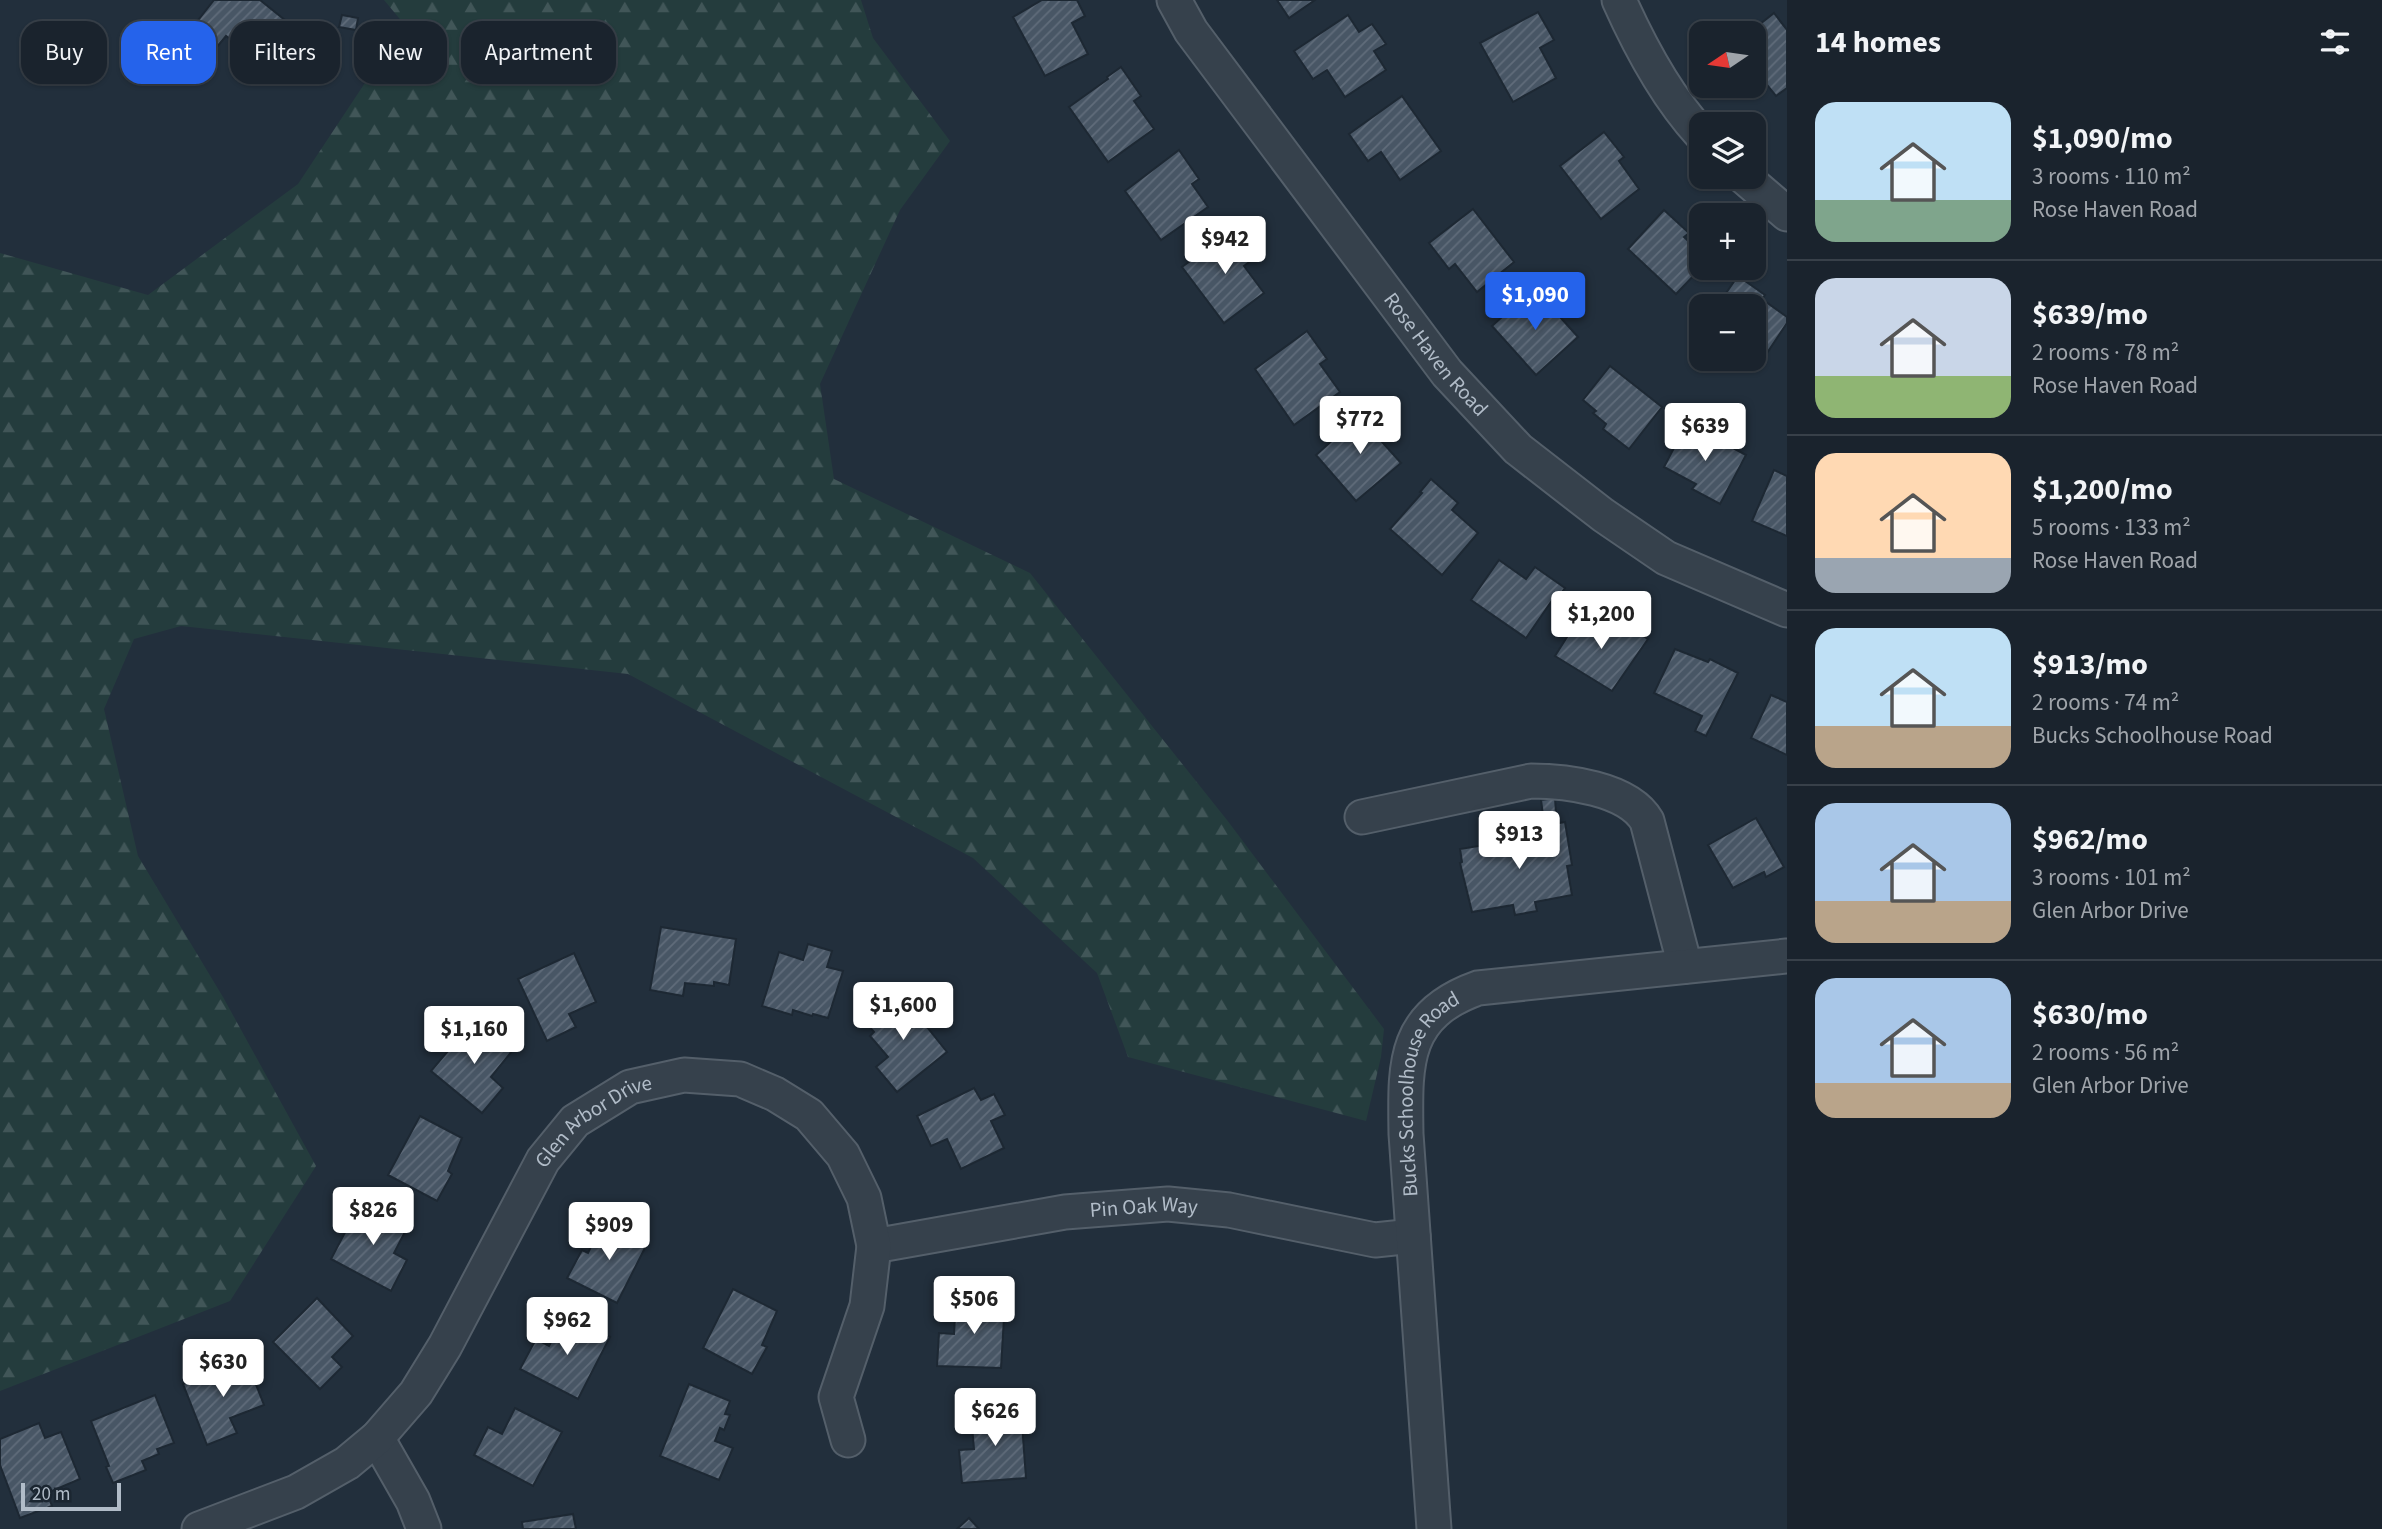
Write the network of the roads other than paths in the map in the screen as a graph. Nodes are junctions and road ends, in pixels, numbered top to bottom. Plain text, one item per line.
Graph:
1 (1174, 0) edge
2 (1619, 0) edge
3 (1689, 121) edge
4 (1758, 189) edge
5 (1787, 214) edge
6 (1787, 610) edge
7 (1362, 817) dead end
8 (1787, 956) edge
9 (1685, 966) junction
10 (1413, 1236) junction
11 (874, 1246) junction
12 (377, 1438) junction
13 (848, 1440) dead end
14 (200, 1529) edge
15 (424, 1529) edge
16 (1434, 1529) edge

1 - 6 street, Rose Haven Road
2 - 3 street
4 - 5 street
7 - 9 street
8 - 9 street, Bucks Schoolhouse Road
9 - 10 street, Bucks Schoolhouse Road
10 - 11 street, Pin Oak Way
10 - 16 street, Bucks Schoolhouse Road
11 - 12 street, Glen Arbor Drive
11 - 13 street, Glen Arbor Drive
12 - 14 street, Glen Arbor Drive
12 - 15 street

